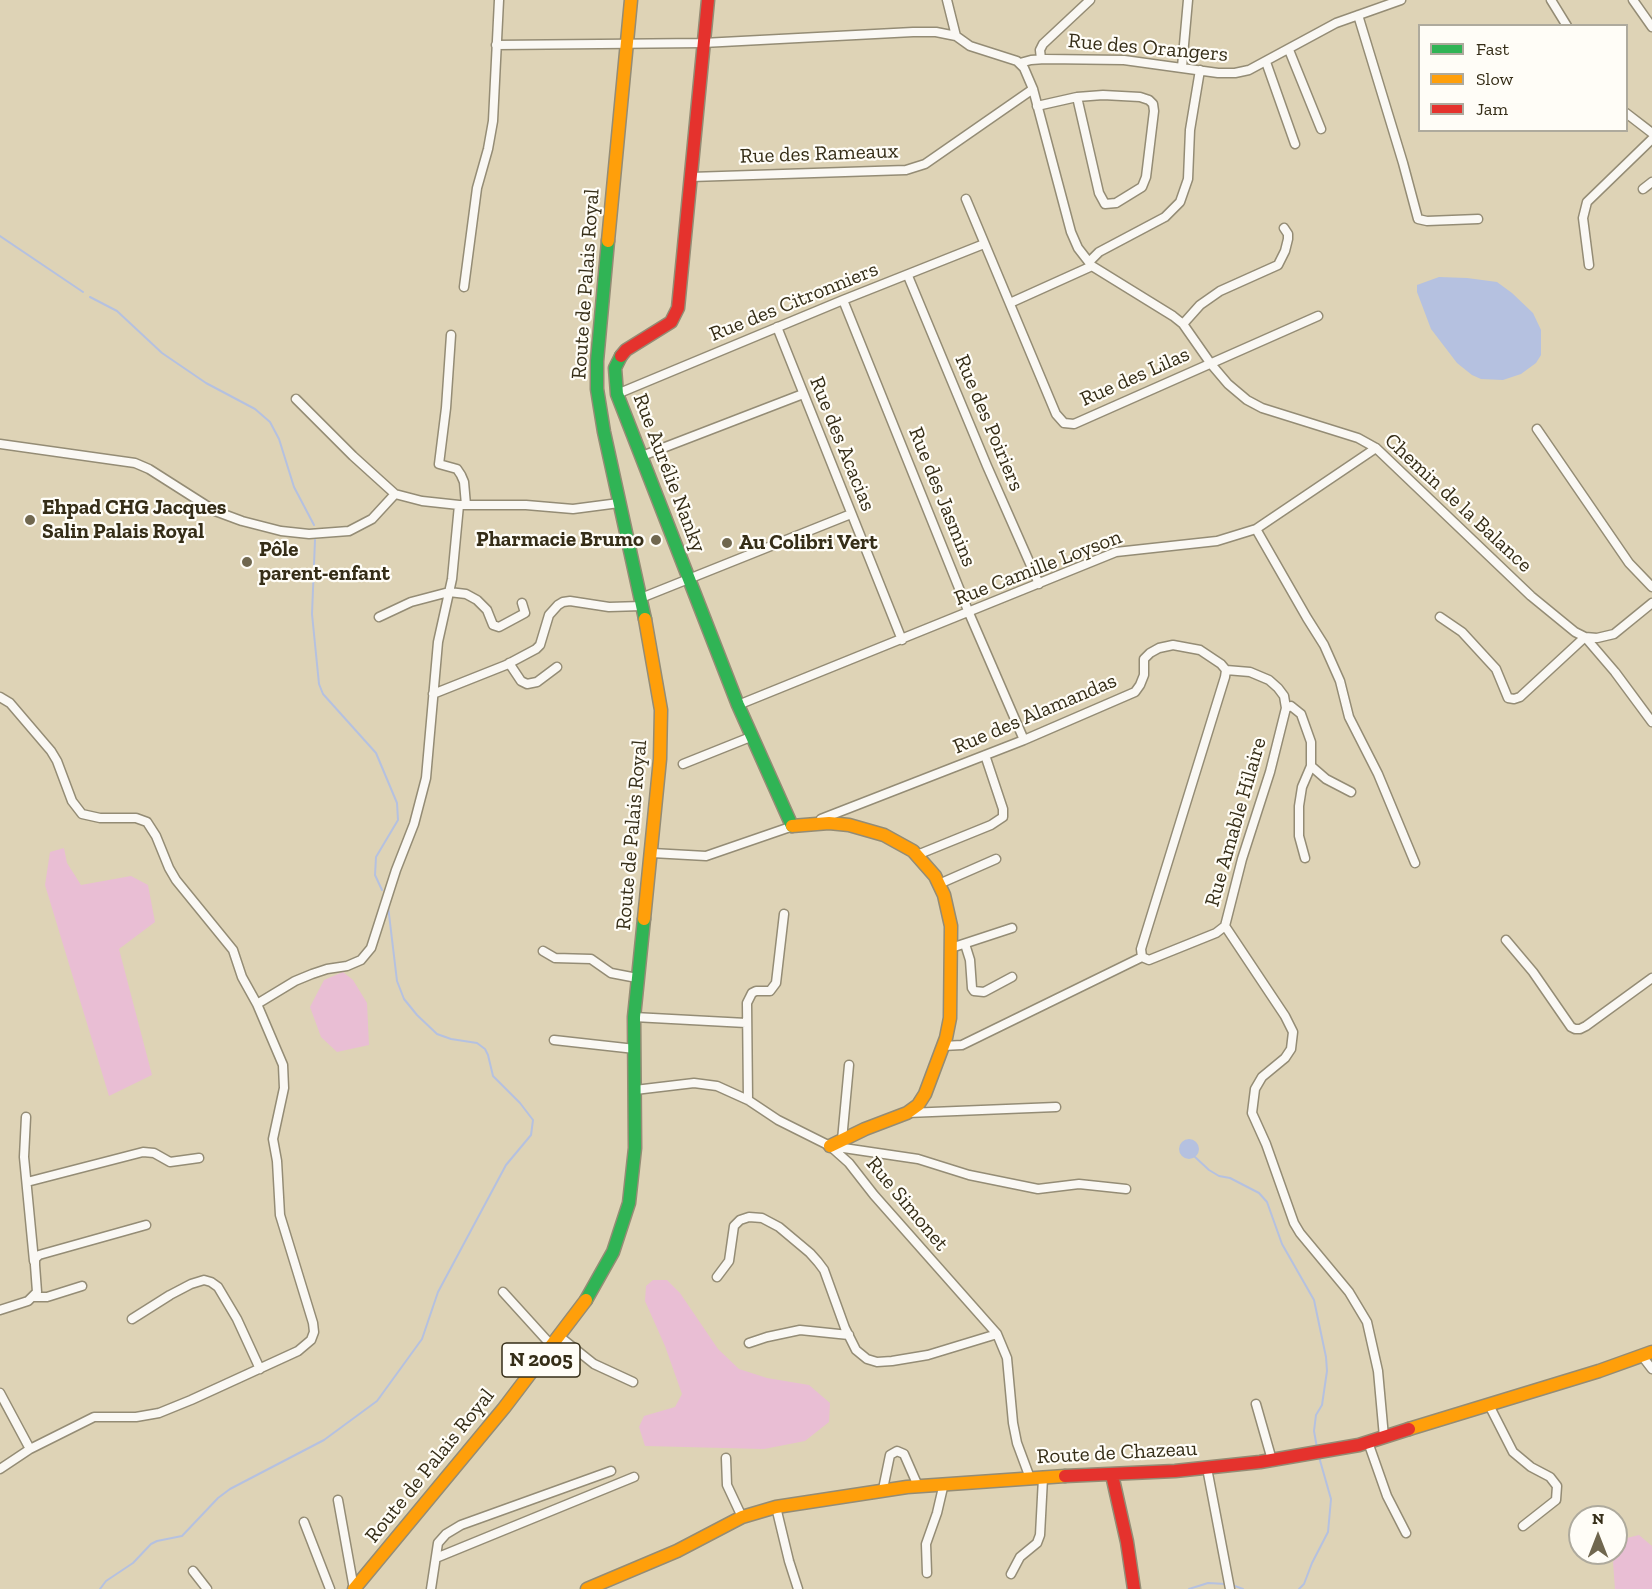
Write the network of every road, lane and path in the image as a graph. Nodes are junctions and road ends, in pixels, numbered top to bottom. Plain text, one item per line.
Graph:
1 (499, 0) edge
2 (631, 0) edge
3 (708, 0) edge
4 (947, 0) edge
5 (1090, 0) edge
6 (1188, 0) edge
7 (1401, 0) edge
8 (1551, 0) edge
9 (1633, 0) edge
10 (1358, 15) junction
11 (1566, 24) edge
12 (1652, 27) edge
13 (956, 36) junction
14 (703, 43) junction
15 (496, 45) junction
16 (626, 45) junction
17 (1289, 50) junction
18 (1041, 59) junction
19 (1266, 62) junction
20 (1020, 63) junction
21 (1182, 67) junction
22 (1200, 70) junction
23 (1033, 89) junction
24 (1077, 97) junction
25 (1037, 106) junction
26 (1628, 115) edge
27 (1321, 129) dead end
28 (1652, 133) edge
29 (1652, 139) edge
30 (1295, 144) dead end
31 (691, 177) junction
32 (1652, 182) edge
33 (1643, 189) dead end
34 (966, 199) dead end
35 (1478, 219) dead end
36 (1284, 228) dead end
37 (984, 244) junction
38 (1090, 264) junction
39 (1589, 265) dead end
40 (908, 276) junction
41 (464, 286) dead end
42 (843, 300) junction
43 (1010, 303) junction
44 (1318, 316) dead end
45 (1183, 324) junction
46 (777, 327) junction
47 (451, 335) dead end
48 (1211, 364) junction
49 (617, 394) junction
50 (803, 394) junction
51 (296, 399) dead end
52 (1537, 429) dead end
53 (0, 444) edge
54 (1376, 448) junction
55 (642, 456) junction
56 (395, 494) junction
57 (619, 503) junction
58 (462, 505) junction
59 (851, 514) junction
60 (1256, 529) junction
61 (688, 580) junction
62 (1039, 584) junction
63 (1652, 587) edge
64 (449, 592) junction
65 (641, 602) junction
66 (522, 603) dead end
67 (1652, 603) edge
68 (969, 613) junction
69 (379, 617) dead end
70 (1440, 617) dead end
71 (1585, 638) junction
72 (902, 640) junction
73 (509, 663) junction
74 (557, 667) dead end
75 (1226, 670) junction
76 (433, 694) junction
77 (0, 697) edge
78 (738, 705) junction
79 (1286, 708) junction
80 (1652, 722) edge
81 (753, 736) junction
82 (1024, 740) junction
83 (985, 755) junction
84 (683, 764) dead end
85 (1311, 766) junction
86 (1351, 792) dead end
87 (792, 826) junction
88 (652, 853) junction
89 (917, 855) junction
90 (1305, 858) dead end
91 (996, 859) dead end
92 (1416, 863) dead end
93 (939, 884) junction
94 (784, 914) dead end
95 (1225, 926) junction
96 (1012, 928) dead end
97 (1506, 940) dead end
98 (965, 944) junction
99 (951, 948) junction
100 (543, 951) dead end
101 (1141, 953) junction
102 (1012, 977) dead end
103 (637, 978) junction
104 (1652, 978) edge
105 (257, 1004) junction
106 (634, 1017) junction
107 (746, 1023) junction
108 (554, 1040) dead end
109 (943, 1046) junction
110 (635, 1049) junction
111 (849, 1065) dead end
112 (635, 1090) junction
113 (748, 1100) junction
114 (1056, 1107) dead end
115 (907, 1113) junction
116 (26, 1117) dead end
117 (842, 1140) junction
118 (830, 1146) junction
119 (199, 1158) dead end
120 (27, 1182) junction
121 (1126, 1189) dead end
122 (146, 1225) dead end
123 (34, 1264) junction
124 (717, 1277) dead end
125 (82, 1286) dead end
126 (503, 1292) dead end
127 (33, 1298) junction
128 (0, 1310) edge
129 (132, 1319) dead end
130 (849, 1335) junction
131 (997, 1335) junction
132 (556, 1341) junction
133 (748, 1343) dead end
134 (1647, 1354) edge
135 (260, 1369) junction
136 (1652, 1369) edge
137 (633, 1382) dead end
138 (0, 1393) edge
139 (1257, 1404) dead end
140 (1489, 1405) junction
141 (1384, 1437) junction
142 (1368, 1442) junction
143 (30, 1449) junction
144 (726, 1458) dead end
145 (1272, 1460) junction
146 (1207, 1468) junction
147 (0, 1469) edge
148 (611, 1471) dead end
149 (1112, 1475) junction
150 (634, 1477) dead end
151 (1036, 1478) junction
152 (945, 1483) junction
153 (918, 1486) junction
154 (883, 1490) junction
155 (338, 1500) dead end
156 (776, 1507) junction
157 (742, 1517) junction
158 (304, 1522) dead end
159 (1523, 1526) dead end
160 (1406, 1533) dead end
161 (436, 1558) junction
162 (193, 1571) dead end
163 (927, 1573) dead end
164 (1011, 1574) dead end
165 (207, 1589) edge
166 (330, 1589) edge
167 (354, 1589) edge
168 (431, 1589) edge
169 (587, 1589) edge
170 (798, 1589) edge
171 (1134, 1589) edge
172 (1230, 1589) edge

1 - 15 street
2 - 16 main road, Route de Palais Royal / N 2005
3 - 14 main road, Rue Aurélie Nanky
4 - 13 street
5 - 18 street
6 - 21 street
7 - 10 street, Rue des Orangers
8 - 11 street
9 - 12 street
10 - 17 street, Rue des Orangers
10 - 35 street
13 - 14 street
13 - 20 street
14 - 16 street
14 - 31 main road, Rue Aurélie Nanky
15 - 16 street
15 - 41 street
16 - 57 main road, Route de Palais Royal / N 2005
17 - 19 street, Rue des Orangers
17 - 27 street
18 - 20 street, Rue des Orangers
18 - 21 street, Rue des Orangers
19 - 22 street, Rue des Orangers
19 - 30 street
20 - 23 street, Chemin de la Balance
21 - 22 street, Rue des Orangers
22 - 38 street
23 - 25 street, Chemin de la Balance
23 - 31 street, Rue des Rameaux
24 - 24 street
24 - 25 street
25 - 38 street, Chemin de la Balance
26 - 28 street
29 - 39 street
31 - 49 main road, Rue Aurélie Nanky
32 - 33 street
34 - 37 street
36 - 45 street
37 - 40 street, Rue des Citronniers
37 - 43 street
38 - 43 street
38 - 45 street, Chemin de la Balance
40 - 42 street, Rue des Citronniers
40 - 62 street, Rue des Poiriers
42 - 46 street, Rue des Citronniers
42 - 68 street, Rue des Jasmins
43 - 48 street, Rue des Lilas
44 - 48 street, Rue des Lilas
45 - 48 street, Chemin de la Balance
46 - 49 street, Rue des Citronniers
46 - 50 street, Rue des Acacias
47 - 58 street
48 - 54 street, Chemin de la Balance
49 - 55 main road, Rue Aurélie Nanky
50 - 55 street
50 - 59 street, Rue des Acacias
51 - 56 street
52 - 63 street
53 - 56 street
54 - 60 street, Rue Camille Loyson
54 - 71 street, Chemin de la Balance
55 - 61 main road, Rue Aurélie Nanky
56 - 58 street
57 - 58 street
57 - 65 main road, Route de Palais Royal / N 2005
58 - 64 street
59 - 61 street
59 - 72 street, Rue des Acacias
60 - 62 street, Rue Camille Loyson
60 - 92 street
61 - 65 street
61 - 78 main road, Rue Aurélie Nanky
62 - 68 street, Rue Camille Loyson
64 - 66 street
64 - 69 street
64 - 76 street
65 - 73 street
65 - 88 main road, Route de Palais Royal / N 2005
67 - 71 street
68 - 72 street, Rue Camille Loyson
68 - 82 street, Rue des Jasmins
70 - 71 street
71 - 80 street, Chemin de la Balance
72 - 78 street, Rue Camille Loyson
73 - 74 street
73 - 76 street
75 - 79 street
75 - 82 street, Rue des Alamandas
75 - 101 street
76 - 105 street
77 - 105 street
78 - 81 main road, Rue Aurélie Nanky
79 - 85 street
79 - 95 street, Rue Amable Hilaire
81 - 84 street
81 - 87 main road, Rue Aurélie Nanky
82 - 83 street, Rue des Alamandas
83 - 87 street, Rue des Alamandas
83 - 89 street
85 - 86 street
85 - 90 street
87 - 88 street, Rue des Alamandas
87 - 89 main road
88 - 103 main road, Route de Palais Royal / N 2005
89 - 93 main road
91 - 93 street
93 - 99 main road
94 - 107 street
95 - 101 street, Rue Amable Hilaire
95 - 141 street
96 - 98 street
97 - 104 street
98 - 99 street
98 - 102 street
99 - 109 main road
100 - 103 street
101 - 109 street, Rue Amable Hilaire
103 - 106 main road, Route de Palais Royal / N 2005
105 - 135 street
106 - 107 street
106 - 110 main road, Route de Palais Royal / N 2005
107 - 113 street
108 - 110 street
109 - 115 main road
110 - 112 main road, Route de Palais Royal / N 2005
111 - 117 street
112 - 113 street, Rue Simonet
112 - 132 main road, Route de Palais Royal / N 2005
113 - 118 street, Rue Simonet
114 - 115 street
115 - 117 main road
116 - 120 street
117 - 118 main road
118 - 121 street
118 - 131 street, Rue Simonet
119 - 120 street
120 - 123 street
122 - 123 street
123 - 127 street
124 - 130 street
125 - 127 street
126 - 132 street
127 - 128 street
129 - 135 street
130 - 131 street
130 - 133 street
131 - 151 street, Rue Simonet
132 - 137 street
132 - 167 main road, Route de Palais Royal / N 2005
134 - 136 street
134 - 140 main road, Route de Chazeau
135 - 143 street
138 - 143 street
139 - 145 street
140 - 141 main road, Route de Chazeau
140 - 159 street
141 - 142 main road, Route de Chazeau
142 - 145 main road, Route de Chazeau
142 - 160 street
143 - 147 street
144 - 157 street
145 - 146 main road, Route de Chazeau
146 - 149 main road, Route de Chazeau
146 - 172 street
148 - 161 street
149 - 151 main road, Route de Chazeau
149 - 171 main road
150 - 161 street
151 - 152 main road, Route de Chazeau
151 - 164 street
152 - 153 main road, Route de Chazeau
152 - 163 street
153 - 154 main road, Route de Chazeau
153 - 154 street
154 - 156 main road, Route de Chazeau
155 - 167 street
156 - 157 main road, Route de Chazeau
156 - 170 street
157 - 169 main road, Route de Chazeau
158 - 166 street
161 - 168 street
162 - 165 street

